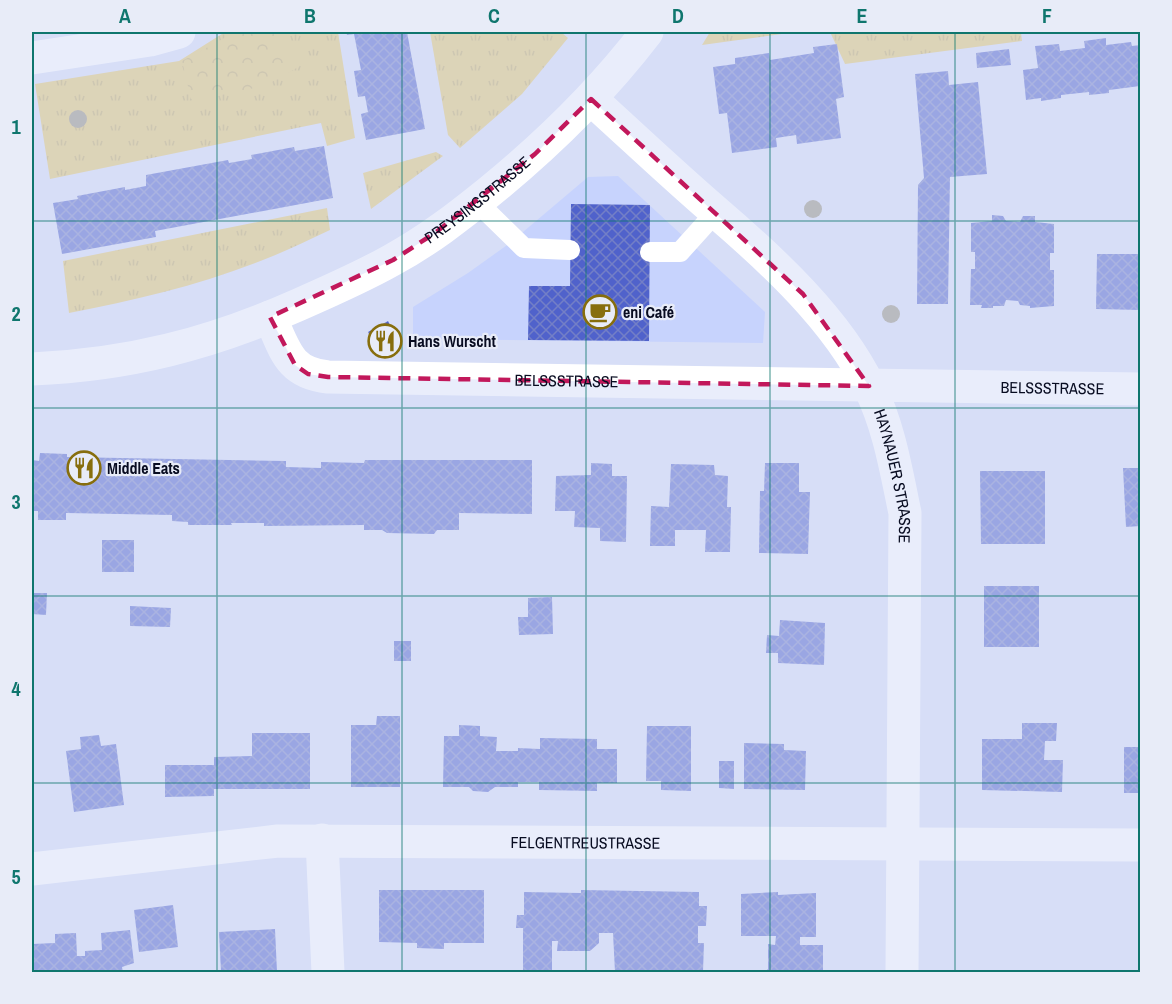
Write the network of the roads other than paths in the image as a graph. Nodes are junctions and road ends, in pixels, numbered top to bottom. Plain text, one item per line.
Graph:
1 (179, 32) edge
2 (647, 32) edge
3 (32, 58) edge
4 (591, 99) junction
5 (477, 202) junction
6 (717, 212) junction
7 (570, 250) dead end
8 (650, 252) dead end
9 (270, 317) junction
10 (32, 369) edge
11 (869, 386) junction
12 (1140, 389) edge
13 (322, 840) junction
14 (903, 844) junction
15 (1140, 845) edge
16 (32, 869) edge
17 (328, 972) edge
18 (902, 972) edge

1 - 3 street
2 - 4 street, PREYSINGSTRASSE
4 - 5 street, PREYSINGSTRASSE
4 - 6 street, HAYNAUER STRASSE
5 - 7 lane
5 - 9 street, PREYSINGSTRASSE
6 - 8 lane
6 - 11 street, HAYNAUER STRASSE
9 - 10 street
9 - 11 street, BELSSSTRASSE
11 - 12 street, BELSSSTRASSE
11 - 14 street, HAYNAUER STRASSE
13 - 14 street, FELGENTREUSTRASSE
13 - 16 street, FELGENTREUSTRASSE
13 - 17 street
14 - 15 street, FELGENTREUSTRASSE
14 - 18 street, HAYNAUER STRASSE

